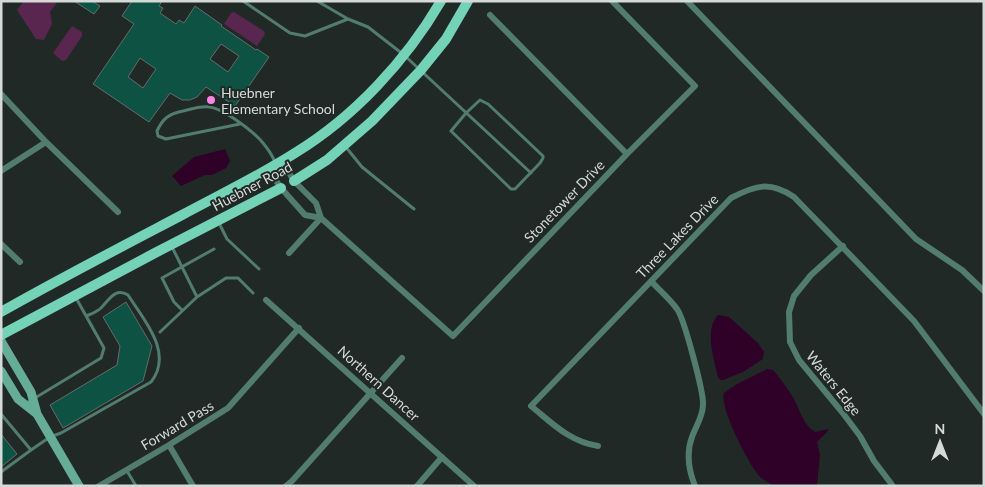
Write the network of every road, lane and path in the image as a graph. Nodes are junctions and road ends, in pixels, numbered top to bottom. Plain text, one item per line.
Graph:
1 (243, 1) edge
2 (316, 1) edge
3 (440, 1) edge
4 (468, 1) edge
5 (612, 1) edge
6 (687, 1) edge
7 (490, 15) dead end
8 (348, 19) junction
9 (404, 55) junction
10 (421, 70) junction
11 (1, 94) edge
12 (466, 113) junction
13 (240, 124) junction
14 (46, 142) junction
15 (344, 145) junction
16 (627, 154) junction
17 (275, 165) junction
18 (1, 170) edge
19 (530, 173) junction
20 (294, 181) junction
21 (281, 188) junction
22 (414, 209) dead end
23 (118, 212) dead end
24 (321, 218) junction
25 (218, 220) junction
26 (1, 244) edge
27 (170, 245) junction
28 (843, 246) junction
29 (214, 249) dead end
30 (289, 253) dead end
31 (20, 262) dead end
32 (182, 267) junction
33 (259, 269) dead end
34 (651, 281) junction
35 (984, 291) edge
36 (253, 293) dead end
37 (75, 296) junction
38 (197, 298) junction
39 (266, 300) dead end
40 (182, 310) junction
41 (1, 312) edge
42 (86, 316) junction
43 (298, 328) junction
44 (160, 332) dead end
45 (1, 335) edge
46 (1, 341) edge
47 (402, 358) dead end
48 (1, 371) edge
49 (371, 393) junction
50 (29, 402) junction
51 (1, 414) edge
52 (984, 414) edge
53 (50, 437) junction
54 (169, 446) junction
55 (598, 446) dead end
56 (30, 450) junction
57 (442, 457) junction
58 (126, 470) junction
59 (1, 472) edge
60 (79, 486) edge
61 (99, 486) edge
62 (136, 486) edge
63 (193, 486) edge
64 (286, 486) edge
65 (417, 486) edge
66 (474, 486) edge
67 (695, 486) edge
68 (893, 486) edge

1 - 8 lane
2 - 8 lane
3 - 9 main road, Huebner Road
4 - 10 main road, Huebner Road
5 - 16 street, Stonetower Drive
6 - 35 street
7 - 16 street
8 - 9 lane
9 - 10 lane
9 - 17 main road, Huebner Road
10 - 12 lane
10 - 15 main road, Huebner Road
11 - 14 street
12 - 19 lane
12 - 19 lane
12 - 19 lane
13 - 13 lane
13 - 17 lane
14 - 18 street
14 - 23 street
15 - 20 main road, Huebner Road
15 - 22 lane
16 - 24 street, Stonetower Drive
17 - 20 street
17 - 21 street
17 - 41 main road, Huebner Road
20 - 21 street, Huebner Road
20 - 24 street
21 - 24 street
21 - 25 main road, Huebner Road
24 - 30 street
25 - 27 main road, Huebner Road
25 - 33 lane
26 - 31 street
27 - 32 lane
27 - 37 main road, Huebner Road
28 - 34 street, Three Lakes Drive
28 - 52 street, Three Lakes Drive
28 - 68 street, Waters Edge
29 - 32 lane
32 - 38 lane
32 - 40 lane
34 - 55 street, Three Lakes Drive
34 - 67 street
36 - 38 lane
37 - 42 lane
37 - 45 main road, Huebner Road
38 - 40 lane
39 - 43 street, Northern Dancer
40 - 44 lane
42 - 50 lane
42 - 53 lane
43 - 49 street, Northern Dancer
43 - 54 street, Forward Pass
46 - 50 street
47 - 49 street
48 - 50 street
49 - 57 street, Northern Dancer
49 - 64 street
50 - 53 street
51 - 56 lane
53 - 56 lane
53 - 60 street
54 - 58 street, Forward Pass
54 - 63 street
56 - 59 lane
57 - 65 street
57 - 66 street, Northern Dancer
58 - 61 street, Forward Pass
58 - 62 lane

